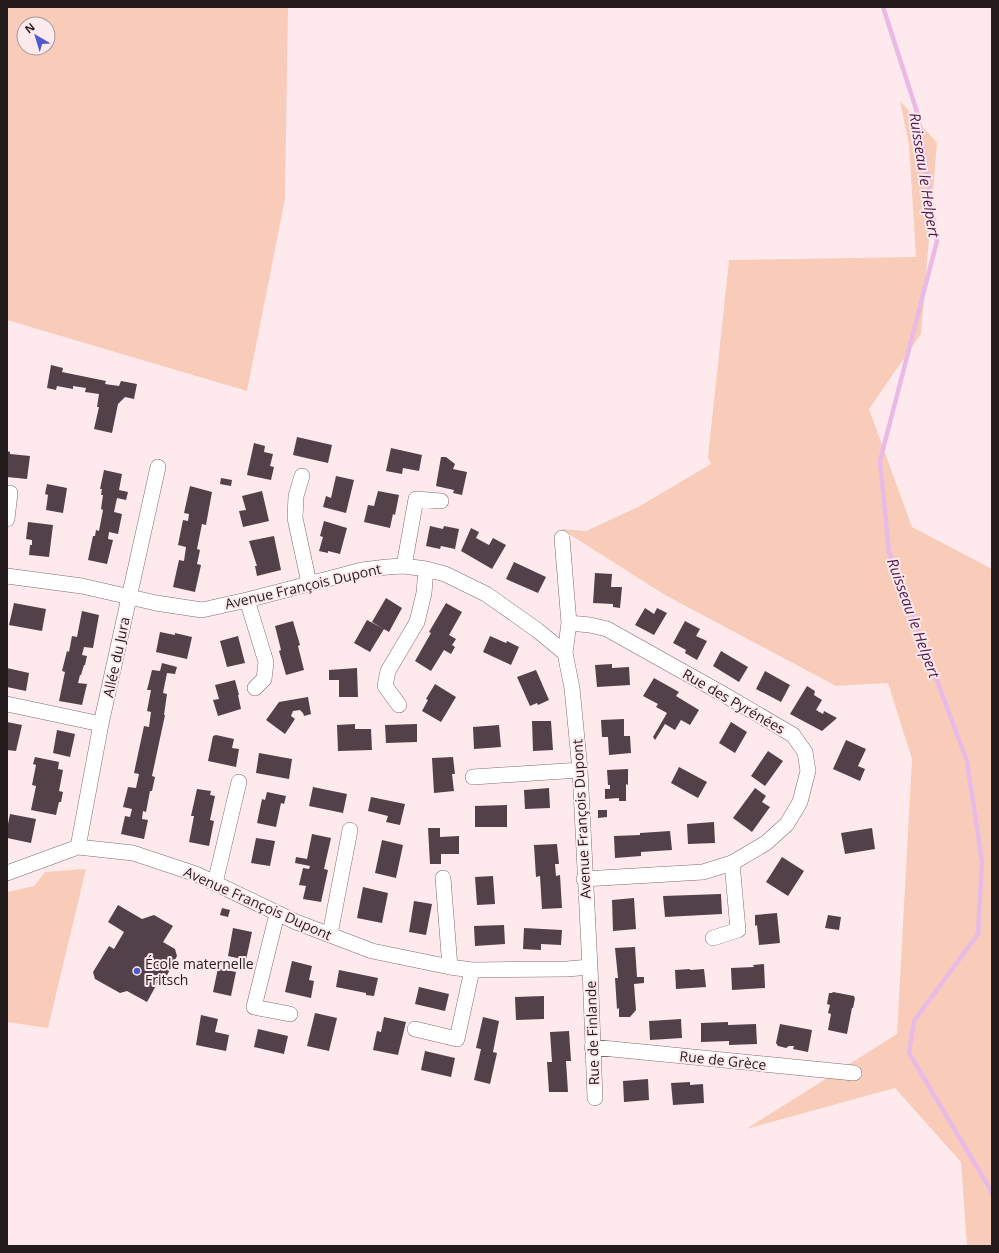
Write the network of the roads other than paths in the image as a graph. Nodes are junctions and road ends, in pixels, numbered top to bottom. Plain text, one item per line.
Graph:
1 (158, 467) dead end
2 (302, 476) dead end
3 (10, 493) dead end
4 (441, 501) dead end
5 (7, 519) edge
6 (562, 538) dead end
7 (404, 566) junction
8 (426, 569) junction
9 (7, 576) edge
10 (309, 583) junction
11 (129, 597) junction
12 (247, 600) junction
13 (569, 623) junction
14 (565, 653) junction
15 (256, 688) dead end
16 (7, 704) edge
17 (399, 705) dead end
18 (101, 724) junction
19 (580, 770) junction
20 (473, 777) dead end
21 (239, 782) dead end
22 (350, 830) dead end
23 (78, 848) junction
24 (732, 863) junction
25 (7, 873) edge
26 (443, 878) dead end
27 (584, 879) junction
28 (215, 883) junction
29 (277, 914) junction
30 (330, 934) junction
31 (713, 938) dead end
32 (450, 967) junction
33 (590, 967) junction
34 (472, 970) junction
35 (290, 1014) dead end
36 (415, 1029) dead end
37 (592, 1047) junction
38 (854, 1073) dead end
39 (595, 1098) dead end

1 - 11 street, Allée du Jura
2 - 10 street
3 - 5 street
4 - 7 street
6 - 13 street
7 - 8 street, Avenue François Dupont
7 - 10 street, Avenue François Dupont
8 - 14 street, Avenue François Dupont
8 - 17 street
9 - 11 street, Avenue François Dupont
10 - 12 street, Avenue François Dupont
11 - 12 street, Avenue François Dupont
11 - 18 street, Allée du Jura
12 - 15 street
13 - 14 street
13 - 24 street, Rue des Pyrénées
14 - 19 street, Avenue François Dupont
16 - 18 street
18 - 23 street, Allée du Jura
19 - 20 street
19 - 27 street, Avenue François Dupont
21 - 28 street
22 - 30 street
23 - 25 street, Avenue François Dupont
23 - 28 street, Avenue François Dupont
24 - 27 street, Rue des Pyrénées
24 - 31 street
26 - 32 street
27 - 33 street, Avenue François Dupont
28 - 29 street, Avenue François Dupont
29 - 30 street, Avenue François Dupont
29 - 35 street
30 - 32 street, Avenue François Dupont
32 - 34 street, Avenue François Dupont
33 - 34 street, Avenue François Dupont
33 - 37 street, Rue de Finlande
34 - 36 street
37 - 38 street, Rue de Grèce
37 - 39 street, Rue de Finlande

